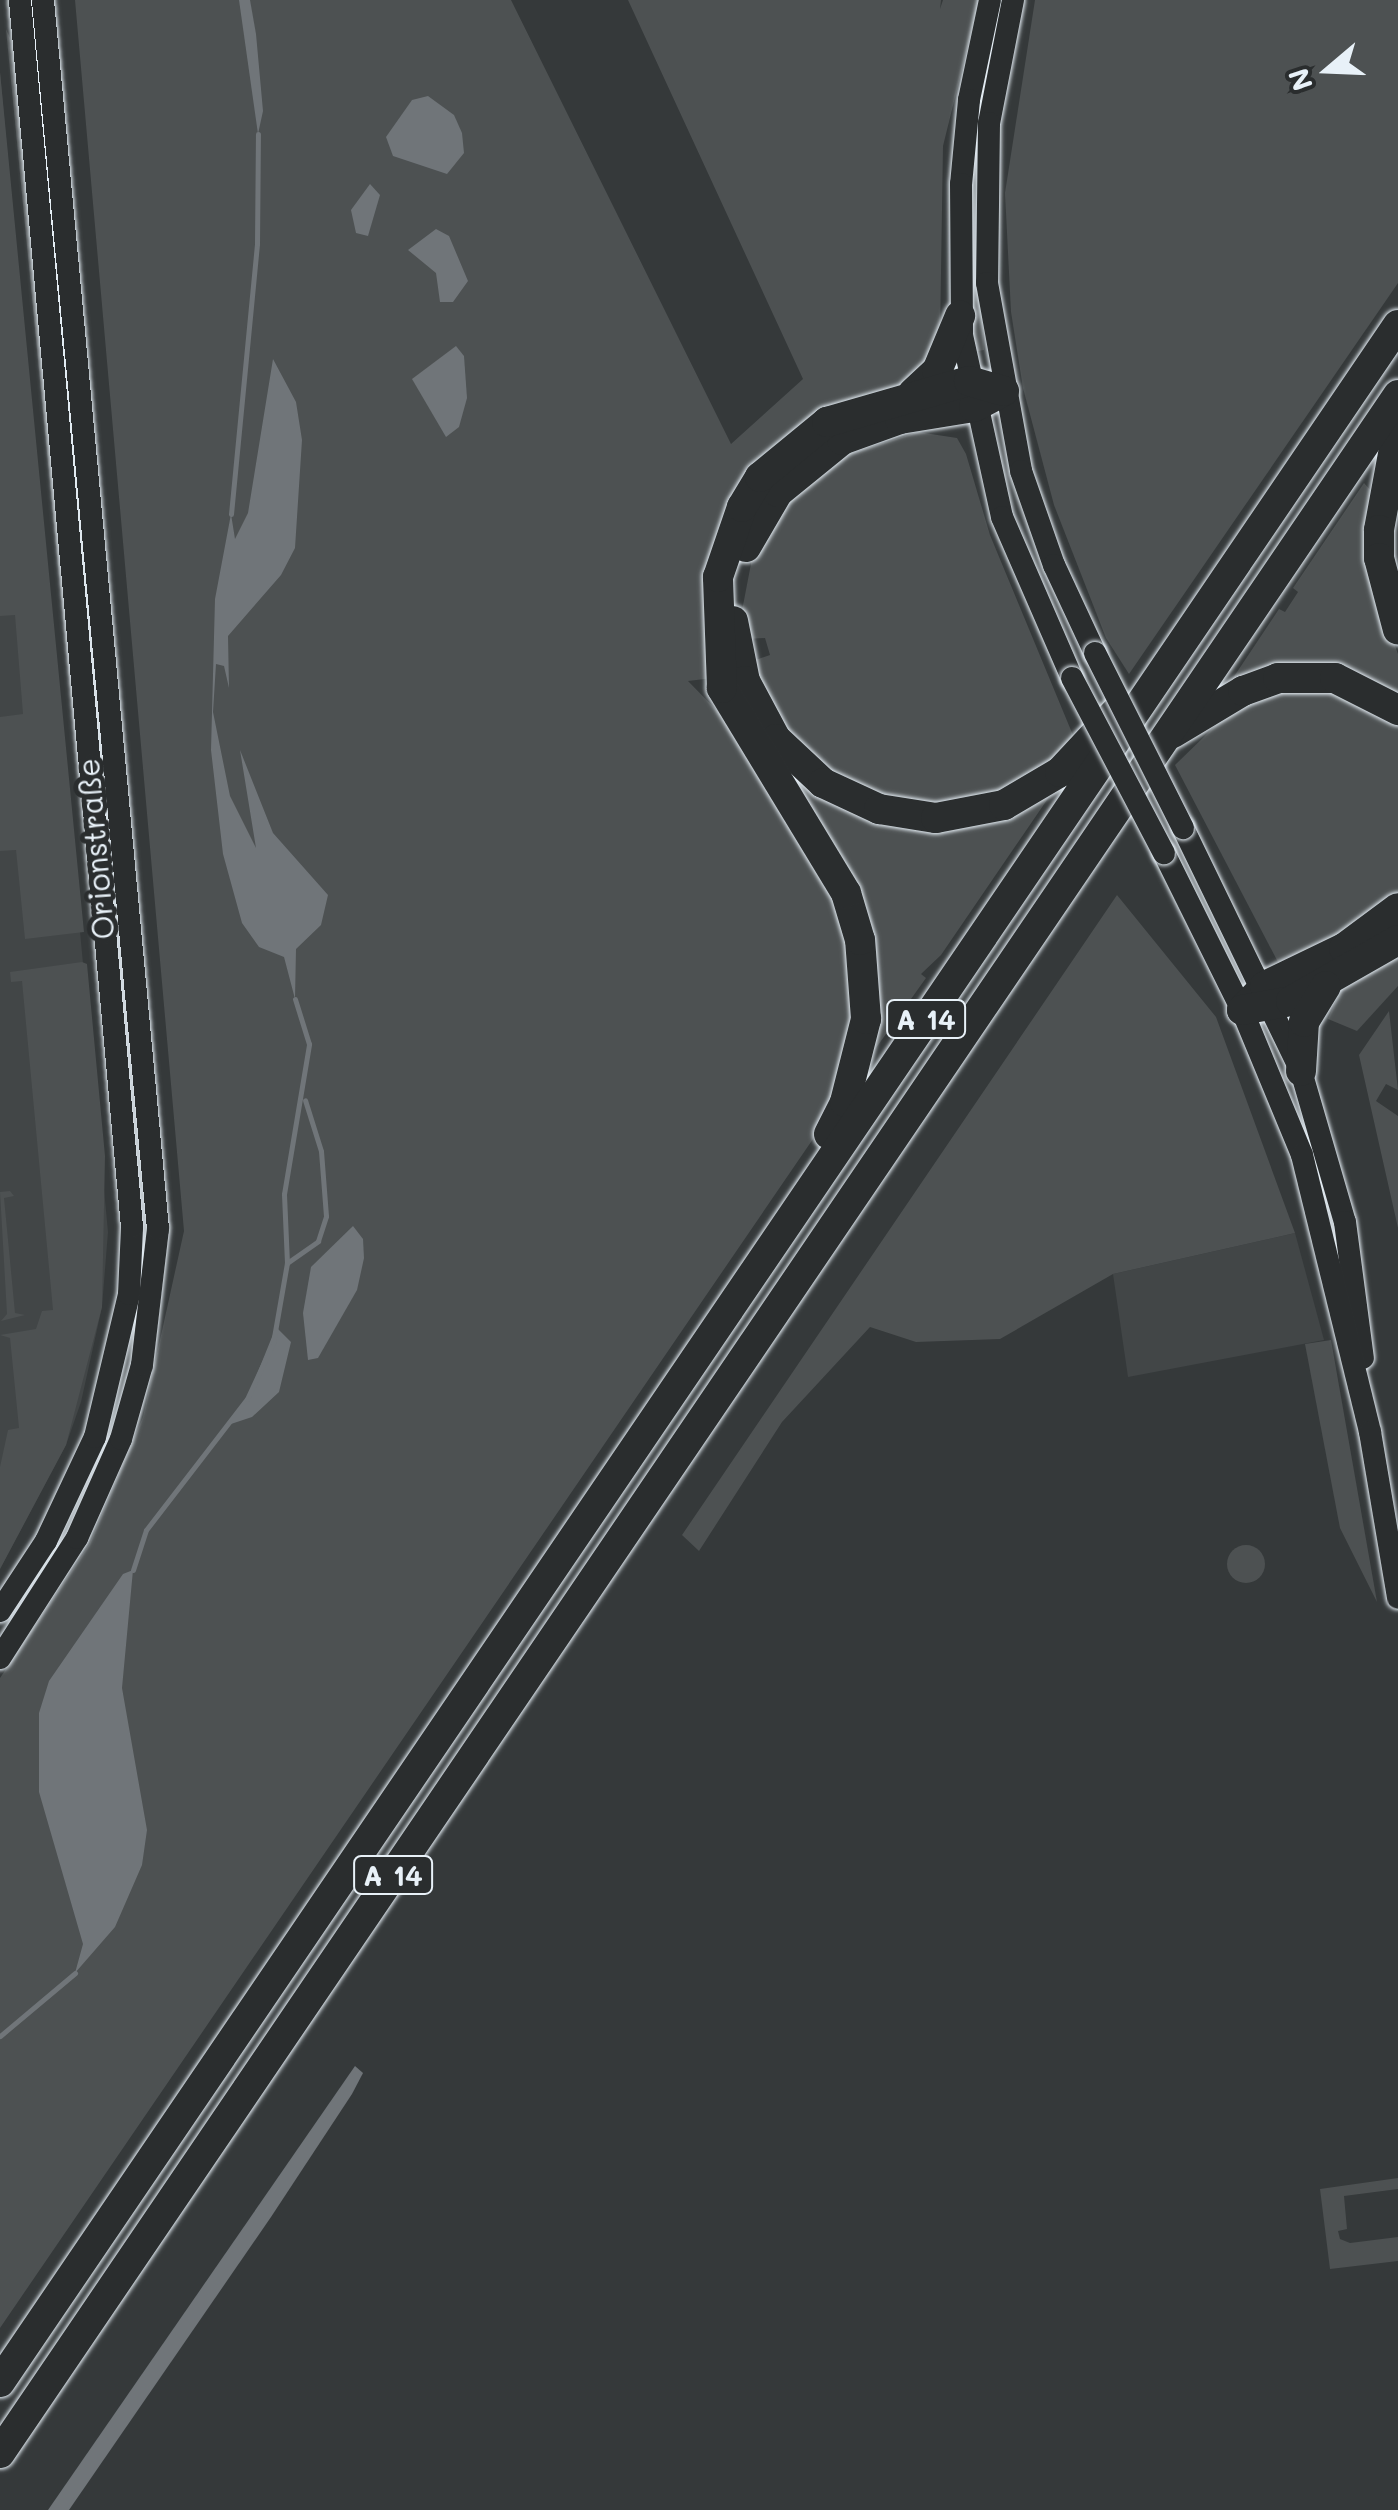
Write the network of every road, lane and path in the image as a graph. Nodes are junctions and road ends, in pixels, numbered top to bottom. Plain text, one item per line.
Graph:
1 (20, 0) edge
2 (43, 0) edge
3 (990, 0) edge
4 (1013, 0) edge
5 (960, 316) junction
6 (1398, 325) edge
7 (1004, 391) junction
8 (912, 394) junction
9 (972, 394) junction
10 (1398, 395) edge
11 (1398, 426) edge
12 (1398, 630) edge
13 (1186, 636) junction
14 (1398, 710) edge
15 (1163, 740) junction
16 (1398, 908) edge
17 (1398, 940) edge
18 (1328, 984) junction
19 (1270, 997) junction
20 (1242, 1010) junction
21 (1301, 1070) junction
22 (765, 1255) junction
23 (1370, 1432) junction
24 (1398, 1598) edge
25 (0, 1611) edge
26 (0, 1658) edge
27 (0, 2382) edge
28 (0, 2453) edge

1 - 25 street, Orionstraße
2 - 26 street, Orionstraße
3 - 5 street
4 - 7 street
5 - 8 highway
5 - 9 street
6 - 13 highway, A 14
7 - 9 highway
7 - 19 street, bridge
8 - 9 highway
8 - 22 highway
9 - 13 highway
9 - 20 street, bridge
10 - 15 highway, A 14
11 - 12 highway
13 - 22 highway, A 14
14 - 15 highway
15 - 28 highway, A 14
16 - 19 highway
17 - 18 highway
18 - 19 highway
18 - 21 highway
19 - 20 highway
19 - 21 street
20 - 23 street
21 - 23 street
22 - 27 highway, A 14
23 - 24 street

